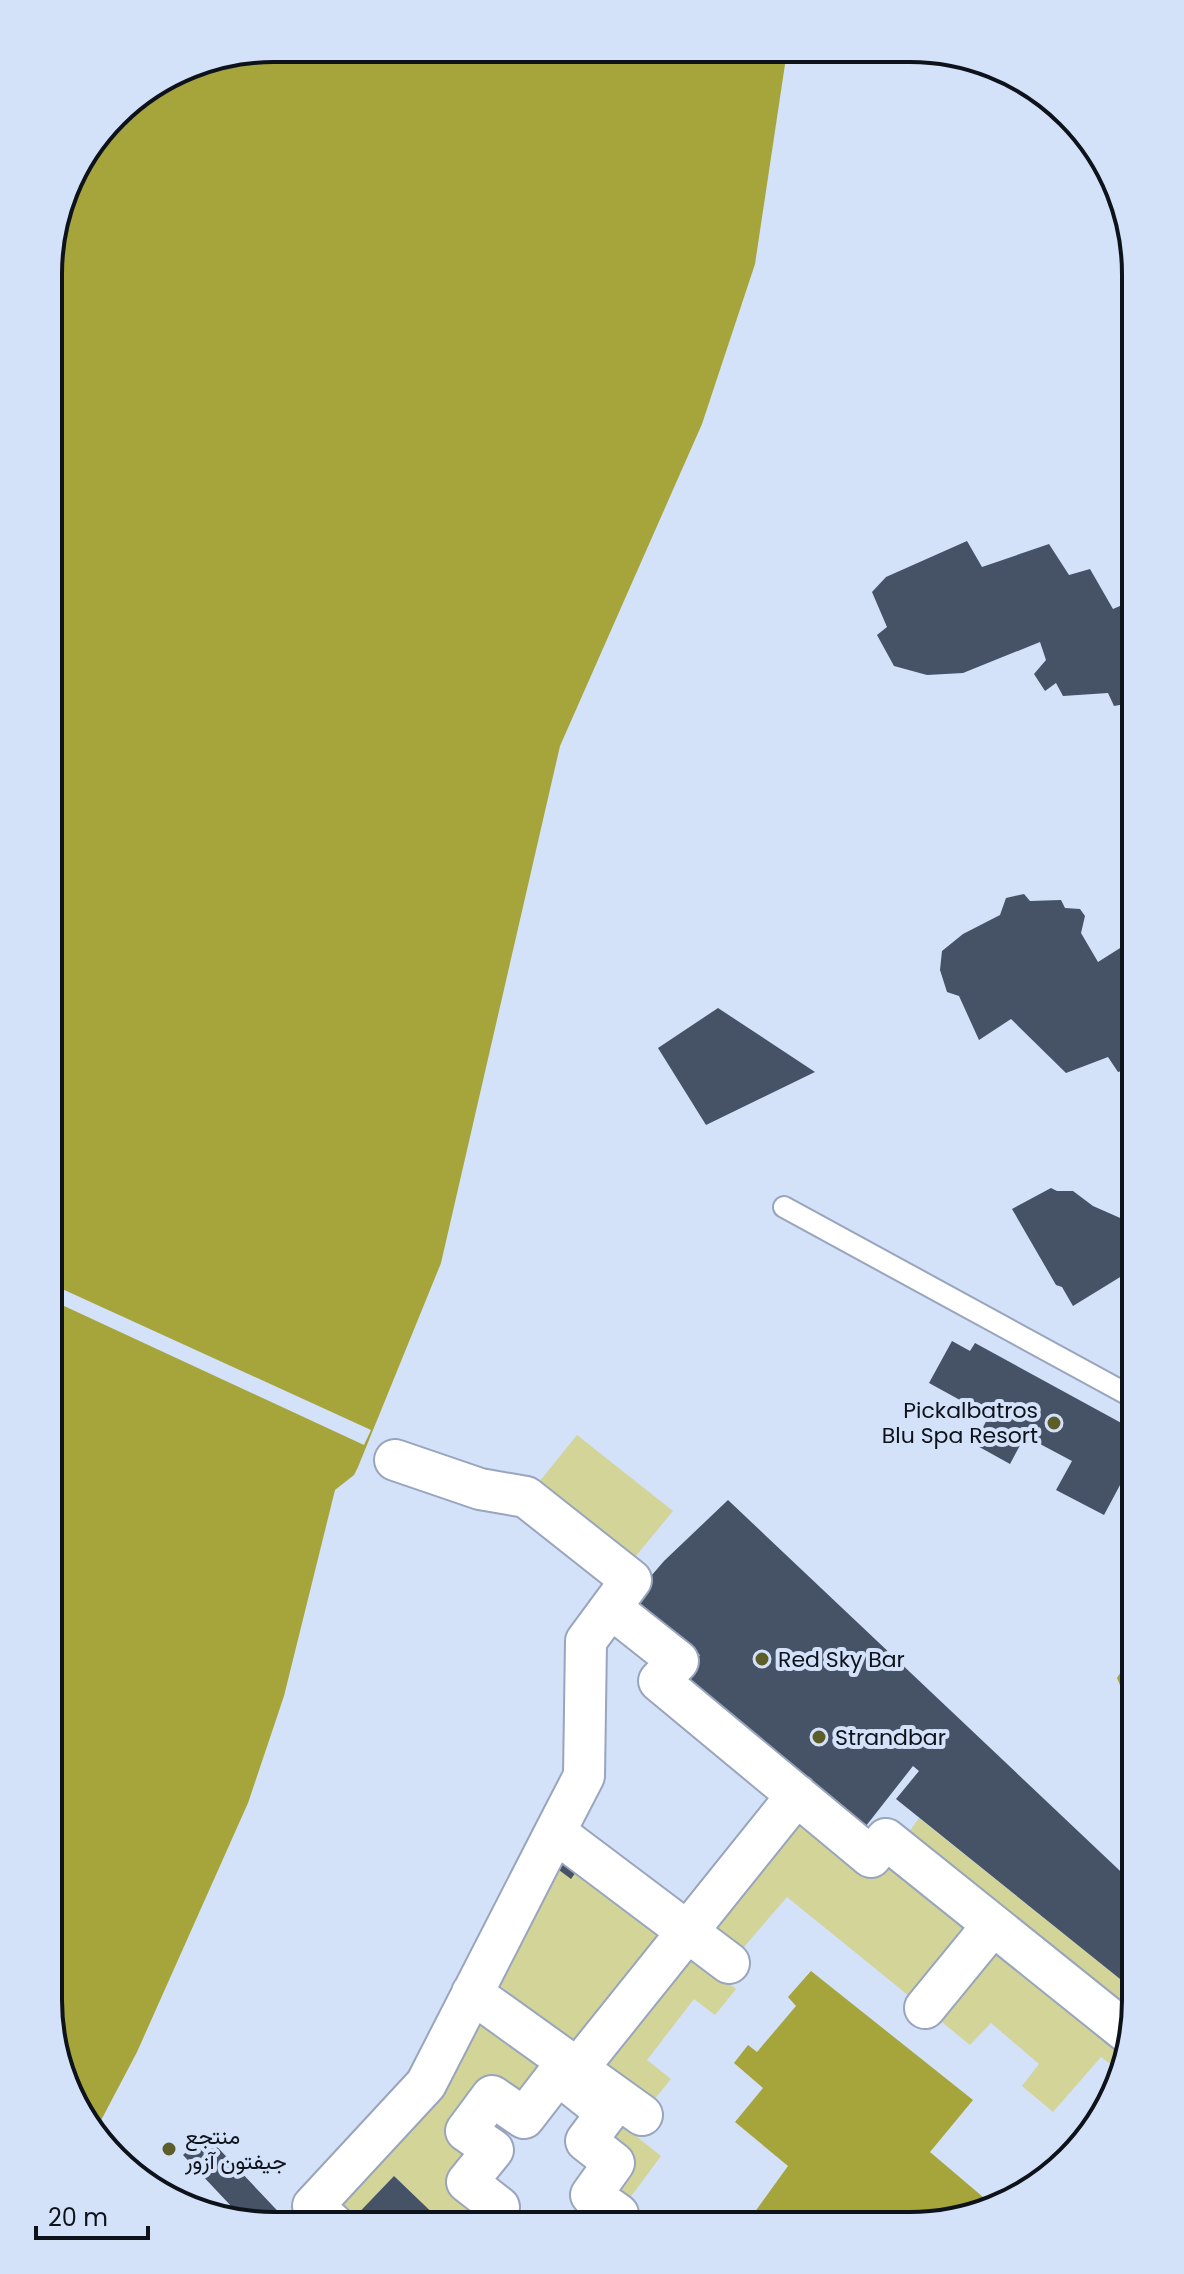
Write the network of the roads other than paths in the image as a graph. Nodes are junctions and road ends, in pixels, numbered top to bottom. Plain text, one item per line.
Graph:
1 (784, 1207) dead end
2 (1122, 1391) edge
3 (395, 1460) dead end
4 (611, 1608) junction
5 (797, 1795) junction
6 (555, 1832) junction
7 (993, 1925) junction
8 (689, 1930) junction
9 (729, 1963) dead end
10 (472, 1993) junction
11 (925, 2008) dead end
12 (1120, 2027) edge
13 (578, 2068) junction
14 (642, 2115) dead end
15 (320, 2212) edge
16 (495, 2212) edge
17 (615, 2212) edge

1 - 2 lane
3 - 4 street
4 - 5 street
4 - 6 street
5 - 7 street
5 - 8 street
6 - 8 street
6 - 10 street
7 - 11 street
7 - 12 street
8 - 9 street
8 - 13 street
10 - 13 street
10 - 15 street
13 - 14 street
16 - 17 street

